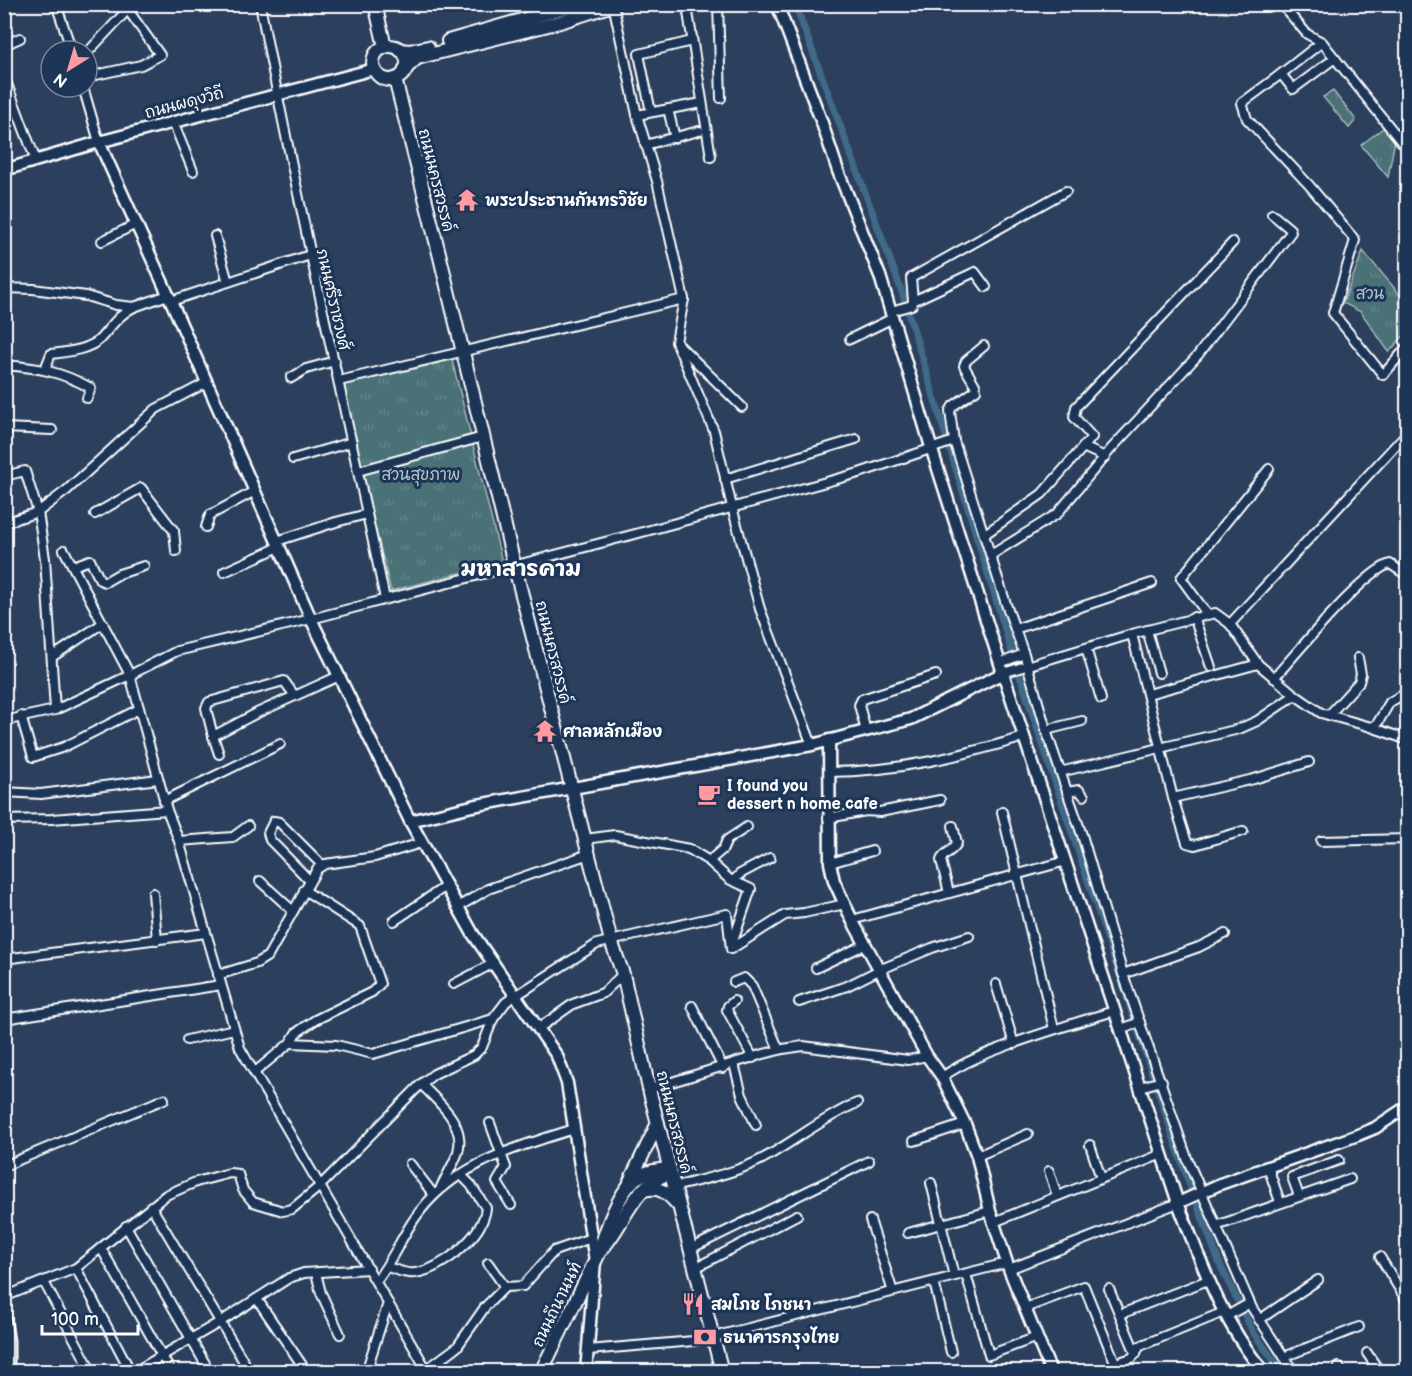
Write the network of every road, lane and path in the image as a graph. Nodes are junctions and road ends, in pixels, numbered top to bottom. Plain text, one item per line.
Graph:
1 (56, 4) edge
2 (260, 4) edge
3 (375, 4) edge
4 (578, 4) edge
5 (718, 4) edge
6 (777, 4) edge
7 (1281, 4) edge
8 (614, 5) edge
9 (687, 6) edge
10 (131, 7) edge
11 (20, 38) dead end
12 (68, 39) edge
13 (99, 40) edge
14 (692, 41) junction
15 (1322, 42) junction
16 (4, 45) edge
17 (385, 47) junction
18 (400, 50) junction
19 (1335, 58) junction
20 (374, 69) junction
21 (405, 69) junction
22 (99, 74) edge
23 (1281, 75) junction
24 (4, 76) edge
25 (395, 79) junction
26 (276, 94) junction
27 (721, 98) dead end
28 (86, 99) edge
29 (702, 103) junction
30 (669, 109) junction
31 (651, 112) junction
32 (637, 115) junction
33 (173, 122) junction
34 (699, 131) dead end
35 (675, 138) junction
36 (99, 142) junction
37 (645, 145) junction
38 (1407, 150) edge
39 (711, 157) dead end
40 (36, 161) junction
41 (5, 169) edge
42 (193, 171) dead end
43 (1066, 190) dead end
44 (1272, 214) dead end
45 (136, 224) junction
46 (215, 236) dead end
47 (102, 241) dead end
48 (1233, 242) dead end
49 (310, 255) junction
50 (228, 282) junction
51 (986, 287) dead end
52 (4, 288) edge
53 (170, 298) junction
54 (684, 300) junction
55 (913, 303) junction
56 (134, 307) junction
57 (893, 314) junction
58 (850, 339) dead end
59 (676, 342) junction
60 (984, 346) dead end
61 (1407, 346) edge
62 (462, 351) junction
63 (335, 361) junction
64 (4, 365) edge
65 (45, 369) junction
66 (291, 378) dead end
67 (339, 381) junction
68 (207, 383) junction
69 (87, 398) dead end
70 (742, 407) dead end
71 (4, 428) edge
72 (52, 430) dead end
73 (1407, 432) edge
74 (483, 437) junction
75 (856, 439) dead end
76 (953, 441) junction
77 (352, 442) junction
78 (934, 446) junction
79 (1083, 447) junction
80 (1105, 457) junction
81 (293, 459) dead end
82 (1269, 469) dead end
83 (358, 471) junction
84 (4, 476) edge
85 (725, 479) junction
86 (255, 491) junction
87 (732, 507) junction
88 (38, 512) junction
89 (95, 514) dead end
90 (368, 514) junction
91 (4, 523) edge
92 (206, 527) dead end
93 (985, 534) junction
94 (278, 544) junction
95 (64, 550) dead end
96 (176, 551) dead end
97 (991, 555) junction
98 (514, 564) junction
99 (73, 566) junction
100 (144, 566) dead end
101 (224, 572) dead end
102 (1407, 576) edge
103 (1152, 583) dead end
104 (385, 599) junction
105 (1207, 614) junction
106 (1194, 618) junction
107 (311, 619) junction
108 (103, 623) junction
109 (1230, 624) junction
110 (1015, 629) junction
111 (1147, 630) junction
112 (1132, 634) junction
113 (1086, 648) junction
114 (1024, 654) junction
115 (52, 657) junction
116 (1358, 658) dead end
117 (1258, 664) junction
118 (1027, 665) junction
119 (1211, 667) dead end
120 (1002, 668) junction
121 (1159, 673) dead end
122 (130, 675) junction
123 (936, 675) dead end
124 (339, 676) junction
125 (1274, 678) junction
126 (1407, 692) edge
127 (1148, 694) junction
128 (1295, 695) junction
129 (295, 696) junction
130 (1101, 699) dead end
131 (140, 709) junction
132 (55, 710) junction
133 (1329, 715) junction
134 (21, 716) junction
135 (4, 721) edge
136 (1082, 721) dead end
137 (1371, 727) junction
138 (1046, 730) junction
139 (866, 732) junction
140 (213, 736) junction
141 (1024, 737) junction
142 (1407, 740) edge
143 (829, 741) junction
144 (280, 744) dead end
145 (812, 745) junction
146 (1160, 749) junction
147 (219, 754) dead end
148 (1309, 762) dead end
149 (829, 772) junction
150 (1060, 772) junction
151 (158, 779) junction
152 (572, 790) junction
153 (4, 792) edge
154 (1067, 792) junction
155 (1084, 796) dead end
156 (1173, 798) junction
157 (940, 800) dead end
158 (165, 805) junction
159 (1002, 812) dead end
160 (828, 818) junction
161 (4, 820) edge
162 (410, 821) junction
163 (248, 826) dead end
164 (953, 826) dead end
165 (747, 827) dead end
166 (1243, 831) dead end
167 (1407, 839) edge
168 (585, 840) junction
169 (178, 841) junction
170 (1321, 841) dead end
171 (421, 843) junction
172 (872, 851) dead end
173 (589, 854) junction
174 (770, 858) dead end
175 (709, 861) junction
176 (1066, 861) junction
177 (830, 864) junction
178 (322, 865) junction
179 (1017, 874) junction
180 (309, 880) junction
181 (733, 881) junction
182 (260, 882) dead end
183 (446, 886) junction
184 (304, 890) junction
185 (153, 893) dead end
186 (949, 893) junction
187 (844, 904) junction
188 (458, 907) junction
189 (293, 911) junction
190 (852, 920) junction
191 (394, 921) dead end
192 (206, 933) junction
193 (1225, 934) dead end
194 (969, 936) dead end
195 (157, 939) junction
196 (611, 941) junction
197 (866, 944) junction
198 (731, 949) junction
199 (4, 959) edge
200 (494, 963) junction
201 (816, 968) dead end
202 (879, 970) junction
203 (623, 974) junction
204 (1123, 974) junction
205 (218, 975) junction
206 (734, 982) dead end
207 (454, 984) dead end
208 (996, 984) dead end
209 (221, 985) junction
210 (516, 995) junction
211 (734, 1001) dead end
212 (765, 1002) dead end
213 (800, 1002) dead end
214 (692, 1006) dead end
215 (1114, 1011) junction
216 (4, 1019) edge
217 (493, 1019) junction
218 (1139, 1023) junction
219 (538, 1028) junction
220 (1123, 1028) junction
221 (234, 1029) junction
222 (1054, 1029) junction
223 (187, 1040) dead end
224 (290, 1043) junction
225 (1014, 1044) junction
226 (781, 1049) junction
227 (927, 1056) junction
228 (753, 1058) junction
229 (734, 1064) junction
230 (723, 1068) junction
231 (255, 1072) junction
232 (942, 1077) junction
233 (1160, 1081) junction
234 (420, 1083) junction
235 (1142, 1087) junction
236 (649, 1089) junction
237 (164, 1099) dead end
238 (857, 1103) dead end
239 (1407, 1106) edge
240 (490, 1123) dead end
241 (658, 1123) junction
242 (965, 1124) junction
243 (756, 1125) dead end
244 (574, 1129) junction
245 (1028, 1134) dead end
246 (914, 1142) dead end
247 (1090, 1145) dead end
248 (501, 1152) junction
249 (1162, 1154) junction
250 (976, 1156) junction
251 (1339, 1160) dead end
252 (869, 1161) dead end
253 (410, 1164) dead end
254 (4, 1166) edge
255 (1268, 1167) junction
256 (670, 1171) junction
257 (1049, 1171) dead end
258 (461, 1175) junction
259 (1101, 1178) junction
260 (1350, 1179) dead end
261 (931, 1183) dead end
262 (320, 1186) junction
263 (674, 1187) junction
264 (632, 1191) junction
265 (437, 1192) junction
266 (1199, 1193) junction
267 (1057, 1196) junction
268 (1299, 1196) junction
269 (1181, 1202) junction
270 (1280, 1202) junction
271 (511, 1205) dead end
272 (151, 1206) junction
273 (680, 1208) junction
274 (797, 1215) dead end
275 (992, 1217) junction
276 (870, 1220) dead end
277 (940, 1225) junction
278 (126, 1226) junction
279 (1216, 1226) junction
280 (908, 1233) dead end
281 (591, 1238) junction
282 (100, 1248) junction
283 (690, 1249) junction
284 (598, 1256) junction
285 (1380, 1257) dead end
286 (488, 1263) dead end
287 (1008, 1266) junction
288 (76, 1268) junction
289 (387, 1268) junction
290 (695, 1268) junction
291 (369, 1269) junction
292 (316, 1273) junction
293 (966, 1274) junction
294 (954, 1276) junction
295 (1208, 1280) junction
296 (1318, 1280) dead end
297 (376, 1281) junction
298 (44, 1282) junction
299 (934, 1282) junction
300 (505, 1287) junction
301 (1109, 1289) dead end
302 (892, 1292) junction
303 (4, 1297) edge
304 (257, 1299) junction
305 (1250, 1303) junction
306 (1407, 1303) edge
307 (388, 1304) junction
308 (1025, 1308) junction
309 (1121, 1314) junction
310 (1225, 1314) junction
311 (4, 1315) edge
312 (1259, 1320) junction
313 (220, 1322) junction
314 (1359, 1327) dead end
315 (340, 1334) dead end
316 (713, 1337) junction
317 (1037, 1337) junction
318 (190, 1339) junction
319 (588, 1350) junction
320 (951, 1352) dead end
321 (1136, 1353) junction
322 (1367, 1353) dead end
323 (161, 1355) junction
324 (1284, 1356) junction
325 (1116, 1363) junction
326 (302, 1365) dead end
327 (427, 1370) edge
328 (8, 1371) edge
329 (92, 1371) edge
330 (133, 1371) edge
331 (171, 1371) edge
332 (210, 1371) edge
333 (250, 1371) edge
334 (366, 1371) edge
335 (541, 1371) edge
336 (586, 1371) edge
337 (722, 1371) edge
338 (1051, 1371) edge
339 (1119, 1371) edge
340 (1264, 1371) edge
341 (1294, 1371) edge
342 (1380, 1371) edge

1 - 12 street
2 - 26 street, ภนนศรีราชวงศ์
3 - 17 main road
4 - 18 main road
5 - 27 street
6 - 57 street
7 - 15 street
8 - 21 main road
8 - 32 street
9 - 14 street
10 - 13 street
10 - 22 street
11 - 16 street
14 - 29 street
14 - 31 street
15 - 19 street
15 - 23 street
17 - 18 main road
17 - 20 main road
18 - 21 main road
19 - 23 street
19 - 38 street
20 - 25 main road
20 - 26 street, ถนนผดุงวิถี
21 - 25 main road
23 - 61 street
24 - 40 street
25 - 62 main road, ถนนนครสวรรค์
26 - 33 street, ถนนผดุงวิถี
26 - 49 street, ภนนศรีราชวงศ์
28 - 36 street
29 - 30 street
29 - 39 street
30 - 31 street
30 - 35 street
31 - 32 street
32 - 37 street
33 - 36 street, ถนนผดุงวิถี
33 - 42 street
34 - 35 street
35 - 37 street
36 - 40 street, ถนนผดุงวิถี
36 - 45 street
37 - 54 street
40 - 41 street, ถนนผดุงวิถี
43 - 55 street
44 - 80 street
45 - 47 street
45 - 53 street
46 - 50 street
48 - 79 street
49 - 50 street
49 - 63 street, ภนนศรีราชวงศ์
50 - 53 street
51 - 55 street
52 - 56 street
53 - 56 street
53 - 68 street
54 - 59 street
54 - 62 street
55 - 57 street
56 - 65 street
57 - 58 street
57 - 78 street
59 - 70 street
59 - 85 street
60 - 76 street
62 - 67 street
62 - 74 main road, ถนนนครสวรรค์
63 - 66 street
63 - 67 street, ภนนศรีราชวงศ์
64 - 65 street
65 - 69 street
67 - 77 street, ภนนศรีราชวงศ์
68 - 86 street
68 - 88 street
71 - 72 street
73 - 109 street
74 - 83 street
74 - 98 main road, ถนนนครสวรรค์
75 - 85 street
76 - 78 street
76 - 93 street
77 - 81 street
77 - 83 street, ภนนศรีราชวงศ์
78 - 87 street
78 - 120 street
79 - 80 street
79 - 93 street
80 - 97 street
82 - 105 street
83 - 90 street, ภนนศรีราชวงศ์
84 - 88 street
85 - 87 street
86 - 92 street
86 - 94 street
87 - 98 street
87 - 145 street
88 - 91 street
88 - 115 street
89 - 96 street
90 - 94 street
90 - 104 street, ภนนศรีราชวงศ์
93 - 97 street
94 - 101 street
94 - 107 street
95 - 99 street
97 - 110 street
98 - 104 street
98 - 152 main road, ถนนนครสวรรค์
99 - 100 street
99 - 108 street
102 - 125 street
103 - 110 street
104 - 107 street
105 - 106 street
105 - 109 street
106 - 111 street
106 - 119 street
107 - 122 street
107 - 124 street
108 - 115 street
108 - 122 street
109 - 117 street
110 - 114 street
111 - 112 street
111 - 121 street
112 - 113 street
112 - 127 street
113 - 118 street
113 - 130 street
114 - 118 street
114 - 120 street
115 - 132 street
116 - 133 street
117 - 125 street
117 - 127 street
118 - 120 street
118 - 138 street
120 - 139 street
120 - 141 street
122 - 131 street
122 - 132 street
123 - 139 street
124 - 129 street
124 - 162 street
125 - 128 street
126 - 137 street
127 - 146 street
128 - 133 street
128 - 146 street
129 - 140 street
129 - 140 street
131 - 134 street
131 - 151 street
132 - 134 street
133 - 137 street
134 - 135 street
136 - 138 street
137 - 142 street
138 - 150 street
139 - 143 street
140 - 147 street
141 - 149 street
141 - 176 street
143 - 145 street
143 - 149 street
144 - 158 street
145 - 152 street
146 - 150 street
146 - 156 street
148 - 156 street
149 - 160 street
150 - 154 street
151 - 153 street
151 - 158 street
152 - 162 street
152 - 168 main road, ถนนนครสวรรค์
154 - 155 street
154 - 204 street
156 - 166 street
157 - 160 street
158 - 161 street
158 - 169 street
159 - 179 street
160 - 177 street
162 - 171 street
163 - 169 street
164 - 186 street
165 - 175 street
167 - 170 street
168 - 173 main road, ถนนนครสวรรค์
168 - 175 street
169 - 192 street
171 - 178 street
171 - 183 street
172 - 177 street
173 - 188 street
173 - 196 main road, ถนนนครสวรรค์
174 - 181 street
175 - 181 street
176 - 179 street
176 - 215 street
177 - 187 street
178 - 180 street
178 - 180 street
179 - 186 street
179 - 222 street
180 - 184 street
181 - 198 street
182 - 189 street
183 - 188 street
183 - 191 street
184 - 189 street
184 - 224 street
185 - 195 street
186 - 190 street
187 - 190 street
187 - 198 street
188 - 200 street
189 - 205 street
190 - 197 street
192 - 195 street
192 - 205 street
193 - 204 street
194 - 202 street
195 - 199 street
196 - 198 street
196 - 203 main road, ถนนนครสวรรค์
196 - 210 street
197 - 201 street
197 - 202 street
200 - 207 street
200 - 210 street
202 - 213 street
202 - 227 street
203 - 219 street
203 - 236 main road, ถนนนครสวรรค์
204 - 218 street
205 - 209 street
206 - 226 street
208 - 225 street
209 - 216 street
209 - 221 street
210 - 217 street
210 - 219 street
211 - 228 street
212 - 226 street
214 - 230 street
215 - 220 street
215 - 222 street
217 - 224 street
217 - 234 street
218 - 220 street
218 - 233 street
219 - 244 street
220 - 235 street
221 - 223 street
221 - 231 street
222 - 225 street
224 - 231 street
225 - 232 street
226 - 227 street
226 - 228 street
227 - 232 street
228 - 229 street
229 - 230 street
229 - 243 street
230 - 236 street
231 - 262 street
232 - 242 street
233 - 235 street
233 - 266 street
234 - 262 street
234 - 265 street
235 - 249 street
236 - 241 main road, ถนนนครสวรรค์
237 - 254 street
238 - 263 street
239 - 255 street
240 - 248 street
241 - 256 main road, ถนนนครสวรรค์
241 - 264 main road
242 - 246 street
242 - 250 street
244 - 248 street
244 - 281 street
245 - 250 street
247 - 259 street
248 - 258 street
248 - 271 street
249 - 259 street
249 - 269 street
250 - 275 street
251 - 268 street
252 - 283 street
253 - 265 street
255 - 266 street
255 - 270 street
256 - 263 main road, ถนนนครสวรรค์
256 - 264 main road, ถนนถีนานนท์
257 - 267 street
258 - 265 street
258 - 289 street
259 - 267 street
260 - 268 street
261 - 277 street
262 - 272 street
262 - 291 street
263 - 273 main road, ถนนนครสวรรค์
264 - 273 main road
264 - 284 main road, ถนนถีนานนท์
265 - 289 street
266 - 269 street
266 - 279 street
267 - 275 street
268 - 270 street
269 - 287 street
269 - 295 street
270 - 279 street
272 - 278 street
272 - 313 street
273 - 283 main road, ถนนนครสวรรค์
274 - 290 street
275 - 277 street
275 - 287 street
276 - 302 street
277 - 280 street
277 - 294 street
278 - 282 street
278 - 318 street
279 - 305 street
281 - 284 street
281 - 300 street
282 - 288 street
282 - 323 street
283 - 290 main road, ถนนนครสวรรค์
284 - 319 street
284 - 335 main road, ถนนถีนานนท์
285 - 306 street
286 - 300 street
287 - 293 street
287 - 308 street
288 - 298 street
288 - 330 street
289 - 297 street
290 - 316 main road, ถนนนครสวรรค์
291 - 292 street
291 - 297 street
292 - 304 street
292 - 315 street
293 - 294 street
293 - 317 street
294 - 299 street
295 - 309 street
295 - 310 street
296 - 312 street
297 - 307 street
298 - 303 street
298 - 329 street
299 - 302 street
299 - 320 street
300 - 327 street
301 - 309 street
302 - 316 street
304 - 313 street
304 - 326 street
305 - 310 street
305 - 312 street
307 - 327 street
307 - 334 street
308 - 317 street
308 - 325 street
309 - 321 street
310 - 321 street
310 - 340 street
311 - 328 street
312 - 324 street
313 - 318 street
313 - 333 street
314 - 324 street
316 - 319 street
316 - 337 main road, ถนนนครสวรรค์
317 - 338 street
318 - 323 street
318 - 332 street
319 - 336 street
321 - 325 street
322 - 342 street
323 - 330 street
323 - 331 street
324 - 341 street
325 - 339 street

